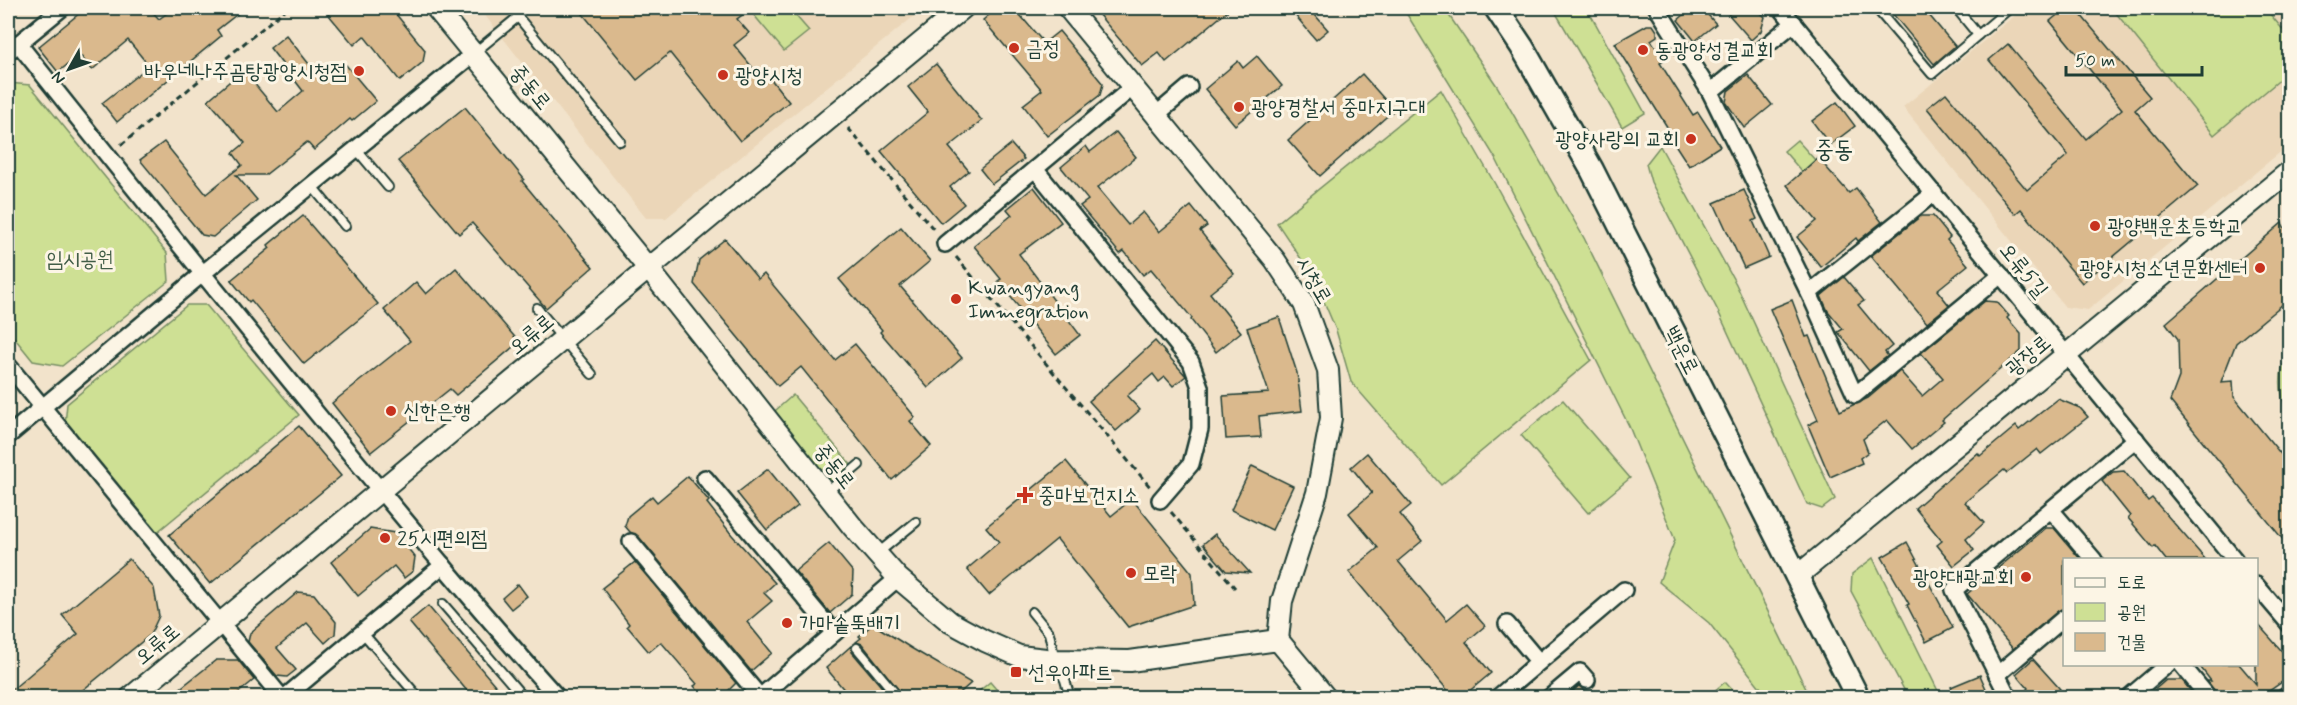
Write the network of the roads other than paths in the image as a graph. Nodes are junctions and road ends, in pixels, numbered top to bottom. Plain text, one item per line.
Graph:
1 (62, 8) edge
2 (436, 8) edge
3 (513, 8) edge
4 (963, 8) edge
5 (1068, 8) edge
6 (1496, 8) edge
7 (1657, 8) edge
8 (1781, 8) edge
9 (1876, 8) edge
10 (1956, 8) edge
11 (2010, 8) edge
12 (518, 17) junction
13 (1794, 23) junction
14 (1978, 34) junction
15 (13, 48) edge
16 (473, 54) junction
17 (1133, 87) junction
18 (1189, 87) dead end
19 (1710, 92) junction
20 (1156, 115) junction
21 (620, 141) dead end
22 (356, 149) junction
23 (1035, 170) junction
24 (2289, 171) edge
25 (311, 185) junction
26 (388, 187) dead end
27 (1934, 193) junction
28 (345, 226) dead end
29 (945, 243) road end
30 (648, 268) junction
31 (202, 274) junction
32 (2001, 275) junction
33 (1809, 293) junction
34 (537, 308) dead end
35 (563, 339) junction
36 (2066, 355) junction
37 (8, 365) edge
38 (592, 374) dead end
39 (42, 408) junction
40 (8, 436) edge
41 (2136, 439) junction
42 (859, 465) dead end
43 (705, 478) dead end
44 (380, 490) junction
45 (825, 493) junction
46 (1160, 500) road end
47 (2052, 511) junction
48 (916, 522) dead end
49 (631, 542) dead end
50 (877, 554) junction
51 (2092, 558) edge
52 (2233, 558) edge
53 (443, 565) junction
54 (1796, 577) junction
55 (898, 578) junction
56 (2258, 587) edge
57 (1624, 590) dead end
58 (443, 604) dead end
59 (1032, 612) dead end
60 (2063, 619) edge
61 (219, 623) junction
62 (1507, 624) dead end
63 (2289, 625) edge
64 (363, 632) junction
65 (834, 633) junction
66 (1278, 640) junction
67 (857, 648) dead end
68 (1055, 660) junction
69 (1539, 662) junction
70 (2166, 666) edge
71 (2183, 666) edge
72 (1997, 675) junction
73 (1587, 680) dead end
74 (2289, 693) edge
75 (760, 697) edge
76 (130, 698) edge
77 (283, 698) edge
78 (418, 698) edge
79 (524, 698) edge
80 (558, 698) edge
81 (900, 698) edge
82 (1070, 698) edge
83 (1326, 698) edge
84 (1497, 698) edge
85 (1549, 698) edge
86 (1858, 698) edge
87 (2009, 698) edge
88 (2128, 698) edge
89 (2209, 698) edge
90 (2284, 698) edge

1 - 15 street
2 - 16 street, 중동로
3 - 12 lane
4 - 30 street, 오류로
5 - 17 street, 시청로
6 - 54 main road, 백운로
7 - 19 street
8 - 13 street, 오류5길
9 - 14 lane
10 - 14 lane
11 - 14 lane
12 - 16 lane
12 - 21 lane
13 - 19 street
13 - 27 street, 오류5길
15 - 31 street
16 - 22 street
16 - 30 street, 중동로
17 - 20 street, 시청로
17 - 23 street
18 - 20 street
19 - 33 street
20 - 66 street, 시청로
22 - 25 street
22 - 26 lane
23 - 29 street
23 - 46 street
24 - 36 street, 광장로
25 - 28 lane
25 - 31 street
27 - 32 street, 오류5길
27 - 33 street
30 - 35 street, 오류로
30 - 45 street, 중동로
31 - 39 street
31 - 44 street
32 - 33 street
32 - 36 street, 오류5길
34 - 35 lane
35 - 38 lane
35 - 44 street, 오류로
36 - 41 street, 오류5길
36 - 54 street, 광장로
37 - 39 street
39 - 40 street
39 - 61 street
41 - 47 street
41 - 52 street, 오류5길
42 - 45 lane
43 - 65 street
44 - 53 street
44 - 61 street, 오류로
45 - 50 street, 중동로
47 - 51 street
47 - 72 street
48 - 50 lane
49 - 75 street
50 - 55 street, 중동로
53 - 64 street
53 - 80 street
54 - 86 main road, 백운로
55 - 65 street
55 - 68 street, 중동로
56 - 63 street
57 - 69 street
58 - 79 lane
59 - 68 lane
60 - 72 street
61 - 76 street, 오류로
61 - 77 street
62 - 69 street
64 - 77 street
64 - 78 lane
65 - 75 street
66 - 68 street, 중동로
66 - 83 street
67 - 81 lane
68 - 82 lane
69 - 84 street
70 - 88 street
71 - 89 street
72 - 87 street
73 - 85 street
74 - 90 street

